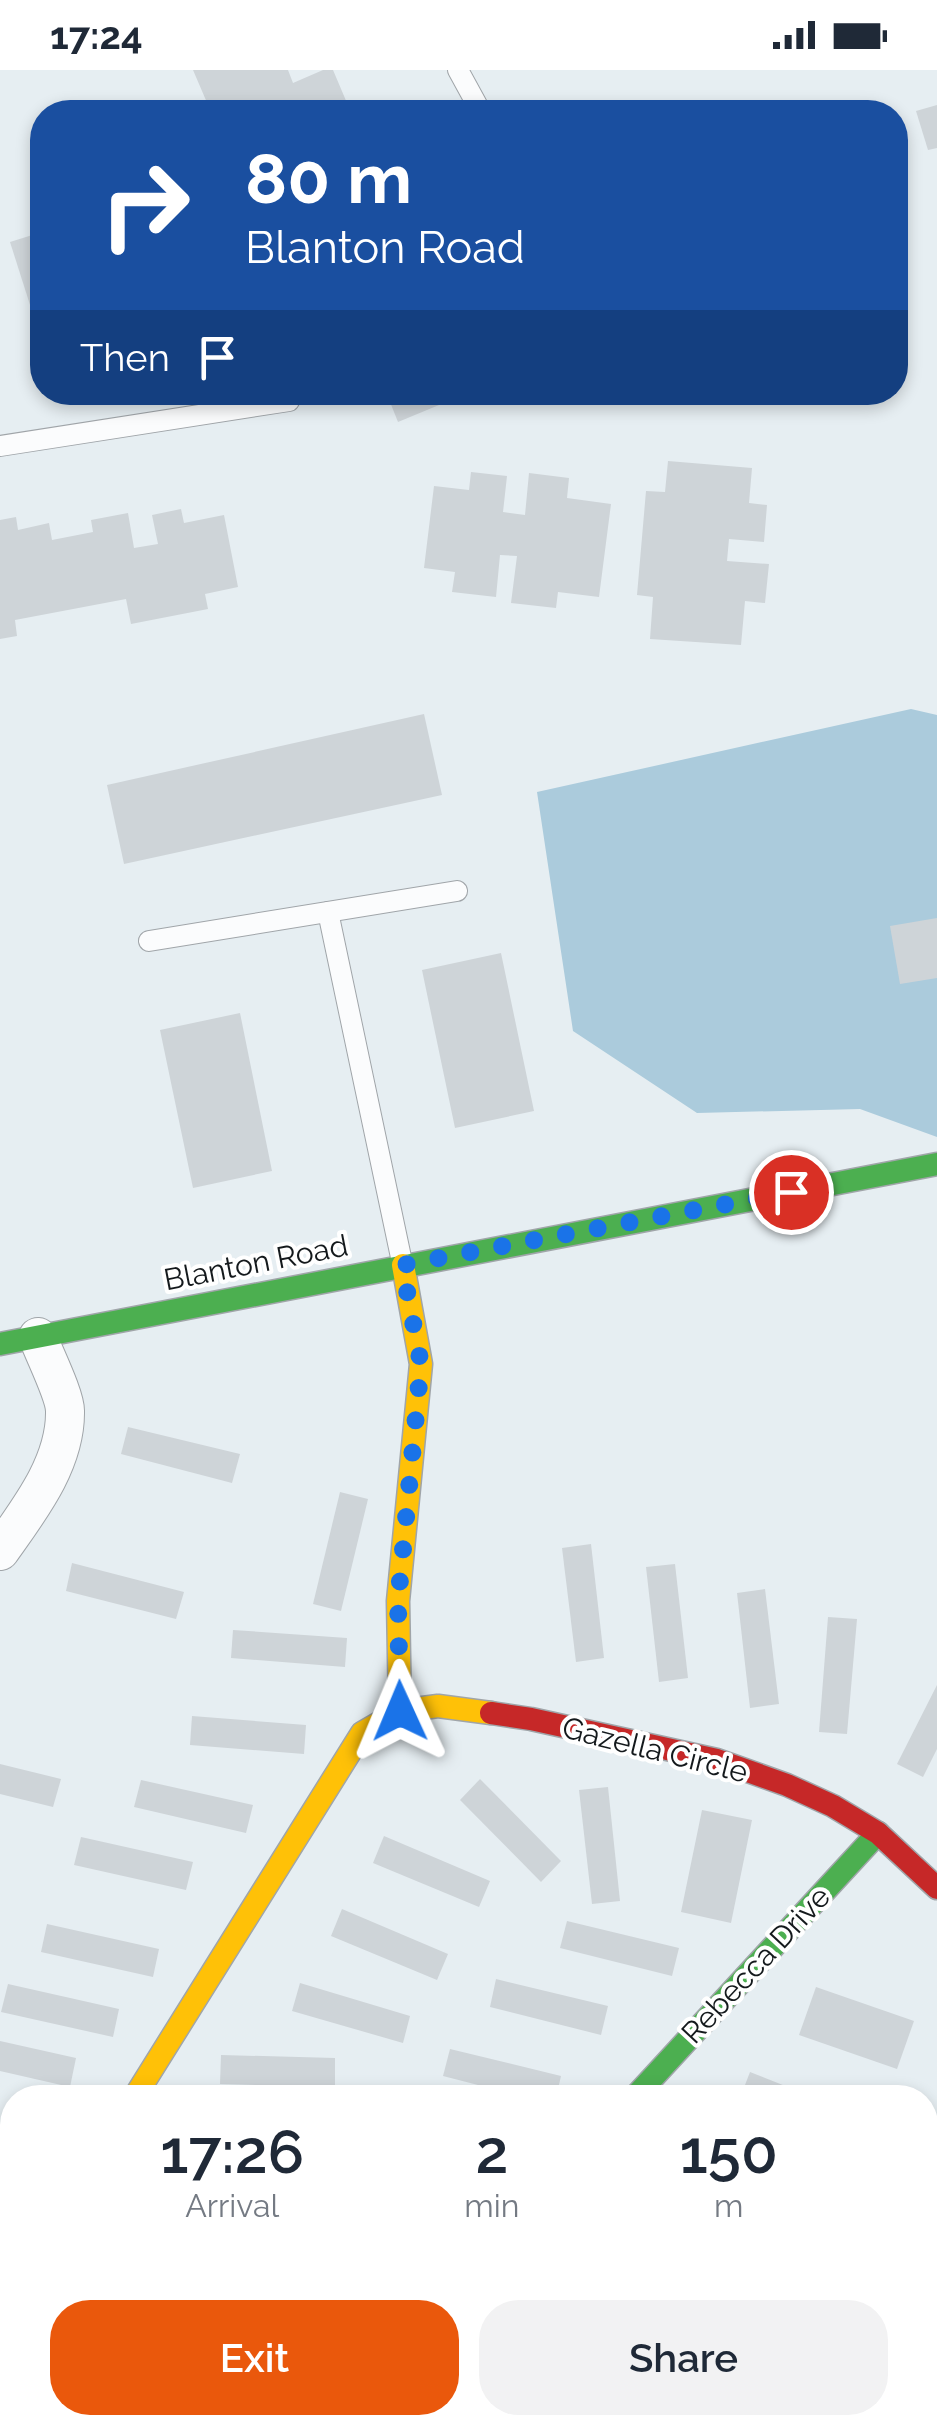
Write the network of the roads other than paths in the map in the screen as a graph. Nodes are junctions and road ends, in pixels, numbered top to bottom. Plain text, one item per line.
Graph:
1 (458, 70) edge
2 (475, 100) edge
3 (262, 405) edge
4 (0, 446) edge
5 (457, 891) dead end
6 (328, 912) junction
7 (149, 941) dead end
8 (937, 1164) edge
9 (402, 1265) junction
10 (38, 1337) junction
11 (0, 1344) edge
12 (0, 1551) edge
13 (400, 1711) junction
14 (878, 1832) junction
15 (937, 1888) edge
16 (142, 2085) edge
17 (646, 2085) edge

1 - 2 lane
3 - 4 lane
5 - 6 lane
6 - 7 lane
6 - 9 lane
8 - 9 street, Blanton Road
9 - 10 street, Blanton Road
9 - 13 street
10 - 11 street, Blanton Road
10 - 12 street
13 - 14 street, Gazella Circle
13 - 16 street, Gazella Circle
14 - 15 street, Gazella Circle
14 - 17 street, Rebecca Drive

